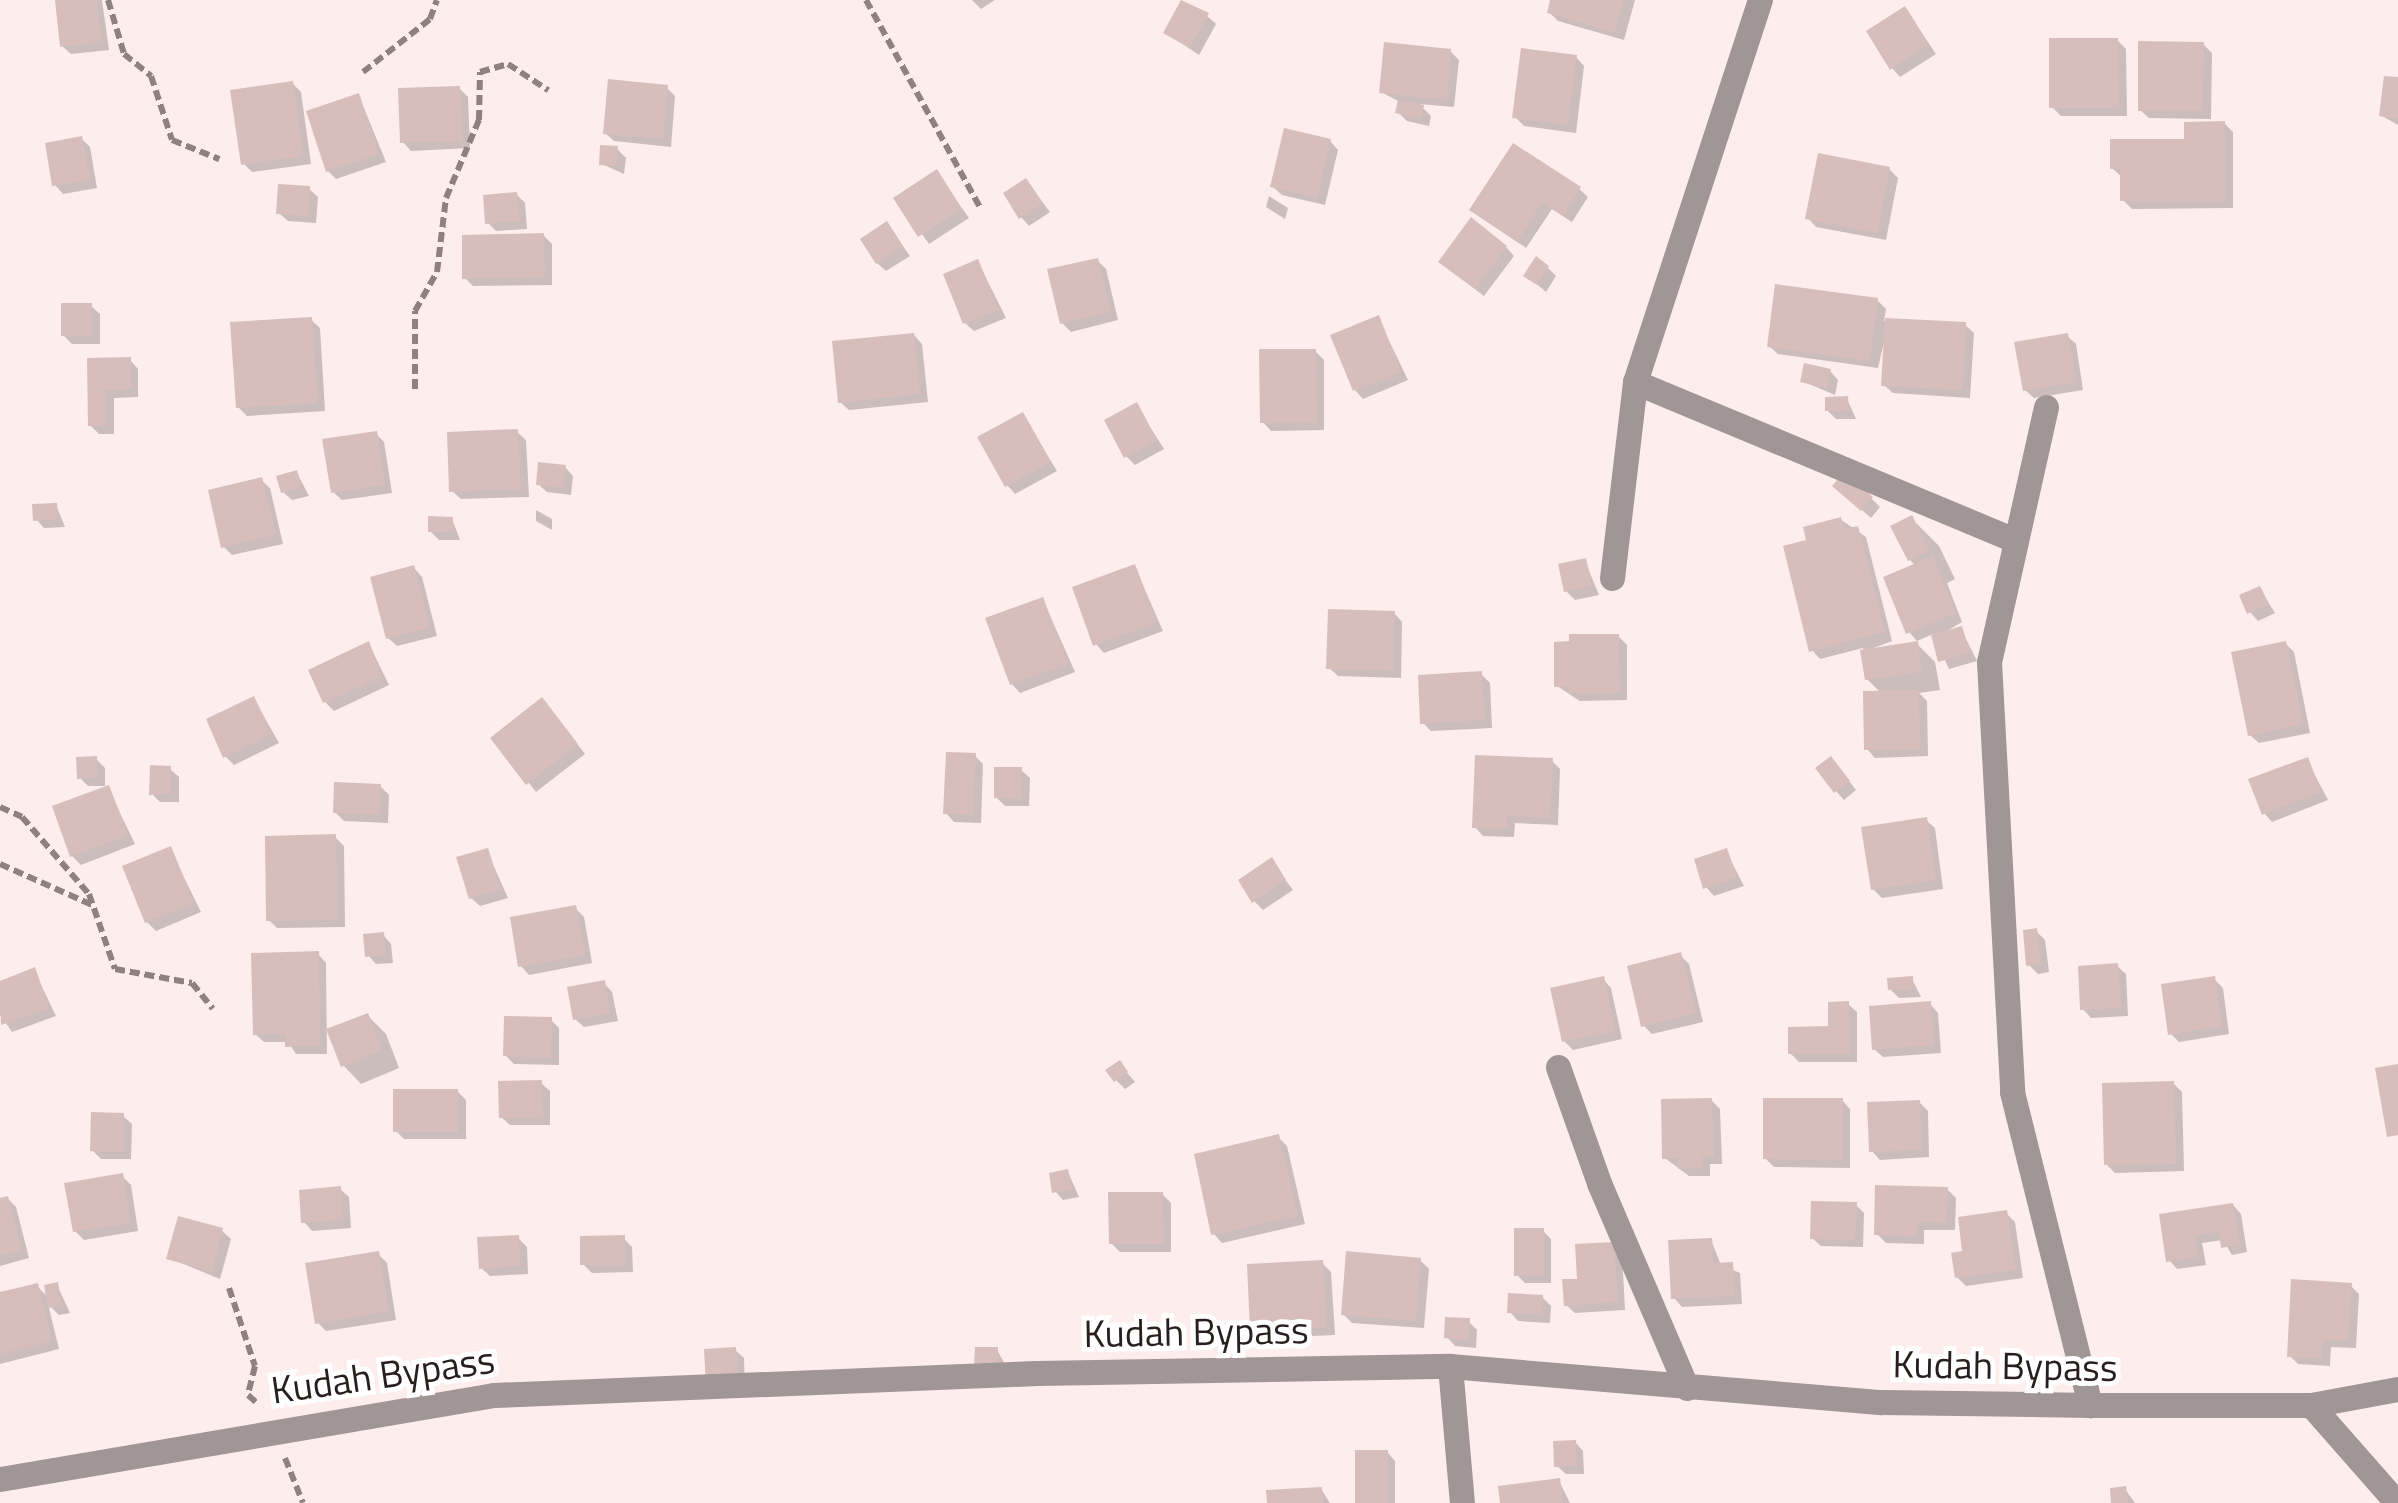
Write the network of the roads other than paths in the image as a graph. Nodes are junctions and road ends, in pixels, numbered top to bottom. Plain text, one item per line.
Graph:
1 (1760, 0) edge
2 (1635, 382) junction
3 (2046, 407) dead end
4 (2013, 539) junction
5 (1612, 578) dead end
6 (1558, 1066) dead end
7 (1450, 1366) junction
8 (1687, 1388) junction
9 (2398, 1389) edge
10 (2090, 1405) junction
11 (2311, 1405) junction
12 (0, 1479) edge
13 (1462, 1503) edge
14 (2397, 1503) edge

1 - 2 street
2 - 4 street
2 - 5 street
3 - 4 street
4 - 10 street
6 - 8 street
7 - 8 street, Kudah Bypass
7 - 12 street, Kudah Bypass
7 - 13 street
8 - 10 street, Kudah Bypass
9 - 11 street, Kudah Bypass
10 - 11 street, Kudah Bypass
11 - 14 street

